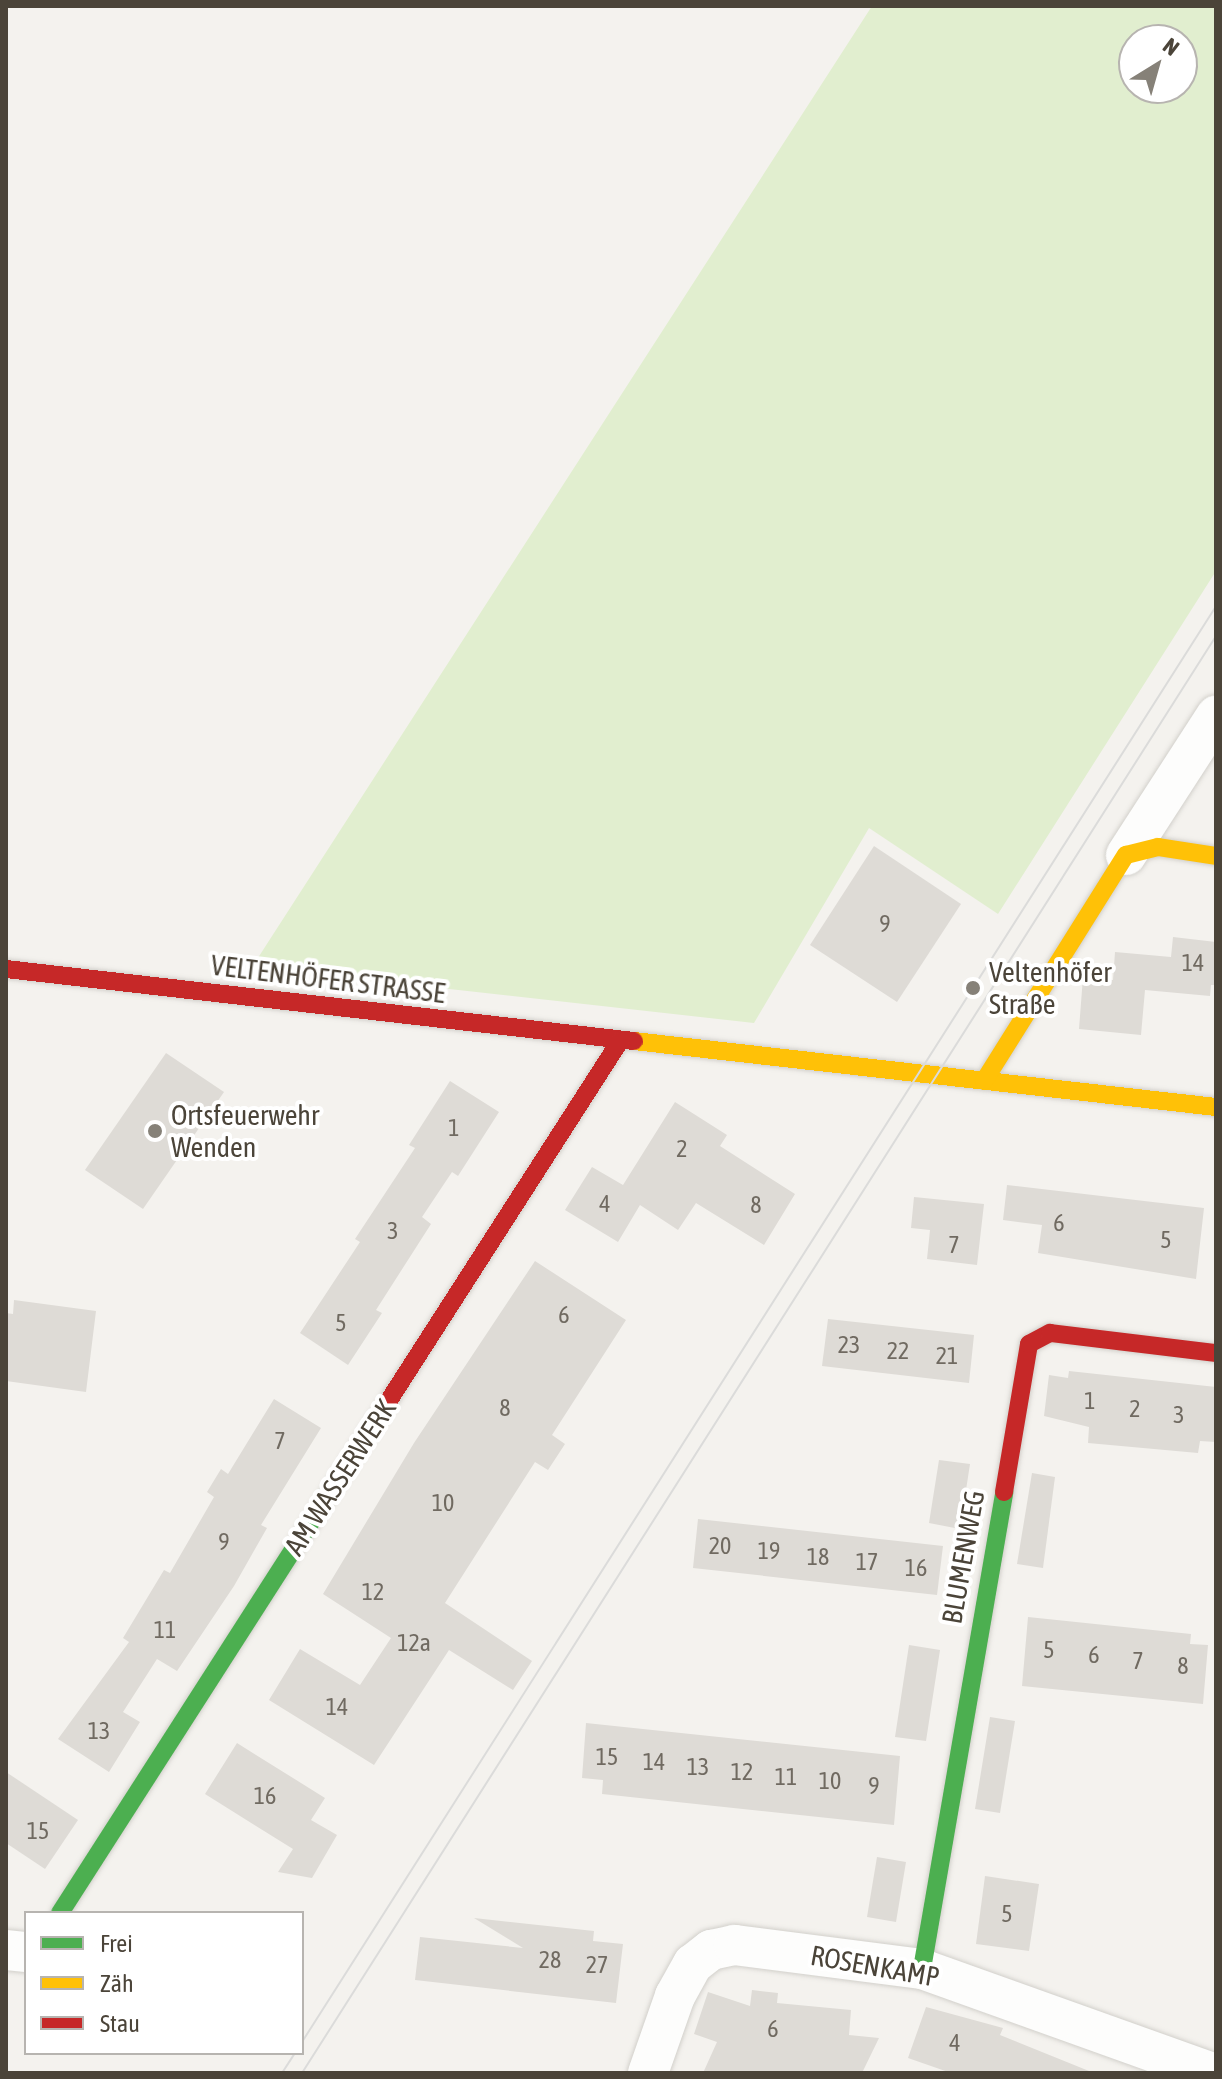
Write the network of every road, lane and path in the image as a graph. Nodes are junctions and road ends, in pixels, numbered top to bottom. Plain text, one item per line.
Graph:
1 (1216, 716) edge
2 (1126, 855) junction
3 (1216, 856) edge
4 (6, 969) edge
5 (620, 1041) junction
6 (984, 1081) junction
7 (1216, 1107) edge
8 (1216, 1353) edge
9 (61, 1911) edge
10 (922, 1969) junction
11 (648, 2073) edge
12 (1213, 2073) edge

1 - 2 street
2 - 3 street
2 - 6 street
4 - 5 street, VELTENHÖFER STRASSE
5 - 6 street, VELTENHÖFER STRASSE
5 - 9 street, AM WASSERWERK
6 - 7 street, VELTENHÖFER STRASSE
8 - 10 street, BLUMENWEG
10 - 11 street, ROSENKAMP
10 - 12 street, ROSENKAMP

